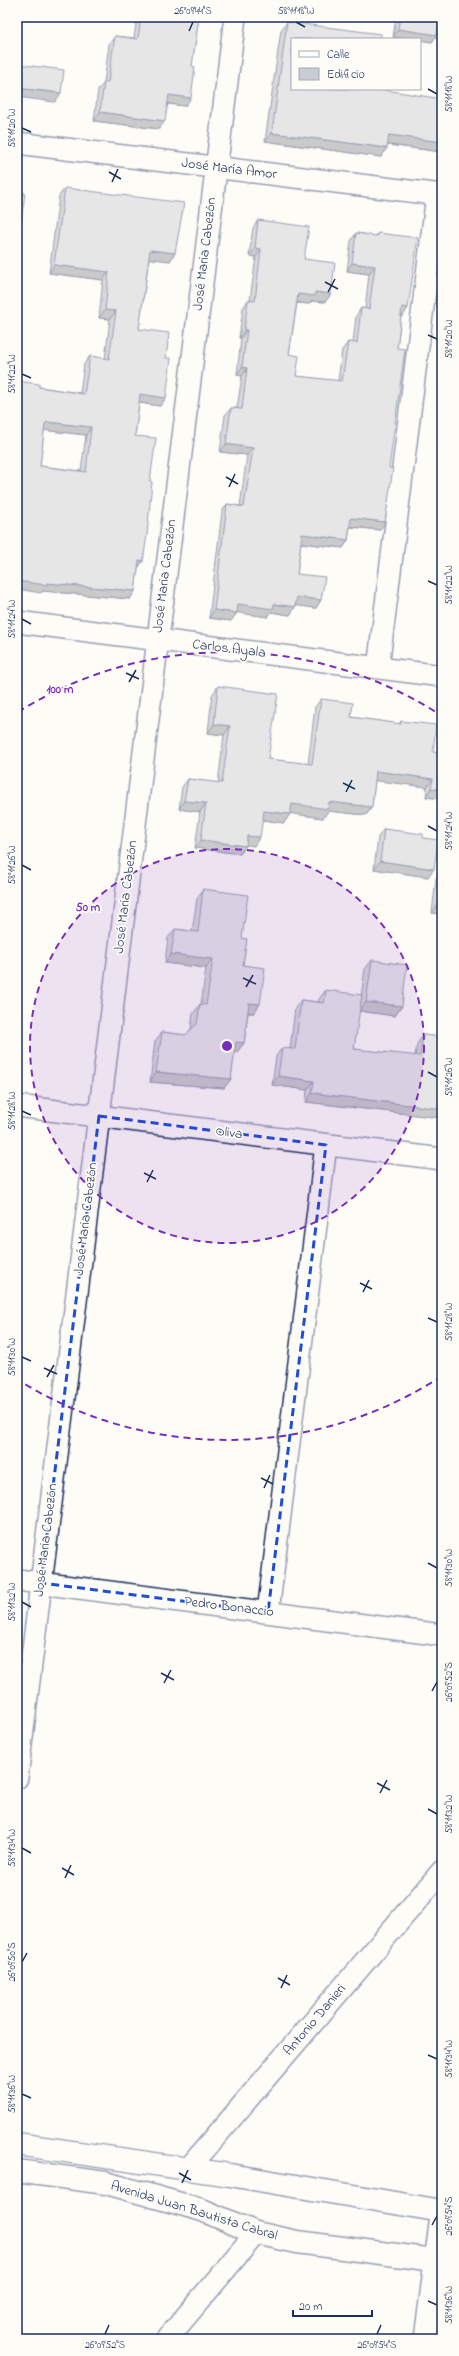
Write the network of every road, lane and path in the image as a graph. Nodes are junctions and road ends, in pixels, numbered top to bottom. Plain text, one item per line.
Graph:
1 (235, 17) edge
2 (17, 143) edge
3 (216, 168) junction
4 (440, 195) edge
5 (17, 622) edge
6 (158, 640) junction
7 (378, 668) junction
8 (442, 676) edge
9 (17, 1106) edge
10 (98, 1116) junction
11 (326, 1145) junction
12 (442, 1160) edge
13 (17, 1580) edge
14 (41, 1583) junction
15 (268, 1612) junction
16 (442, 1635) edge
17 (17, 1778) edge
18 (442, 1871) edge
19 (17, 2144) edge
20 (188, 2169) junction
21 (17, 2171) edge
22 (442, 2210) edge
23 (256, 2233) junction
24 (439, 2261) edge
25 (167, 2339) edge
26 (425, 2339) edge

1 - 3 street, José Maria Cabezón
2 - 3 street, José María Amor
3 - 4 street, José María Amor
3 - 6 street, José Maria Cabezón
4 - 7 street
5 - 6 street, Carlos Ayala
6 - 7 street, Carlos Ayala
6 - 10 street, José Maria Cabezón
7 - 8 street, Carlos Ayala
9 - 10 street, Oliva
10 - 11 street, Oliva
10 - 14 street, José Maria Cabezón
11 - 12 street, Oliva
11 - 15 street
13 - 14 street, Pedro Bonaccio
14 - 15 street, Pedro Bonaccio
14 - 17 street, José Maria Cabezón
15 - 16 street, Pedro Bonaccio
18 - 20 street, Antonio Danieri
19 - 20 main road, Avenida Juan Bautista Cabral
20 - 22 main road, Avenida Juan Bautista Cabral
21 - 23 main road, Avenida Juan Bautista Cabral
22 - 24 street
23 - 24 main road, Avenida Juan Bautista Cabral
23 - 25 street
24 - 26 street

